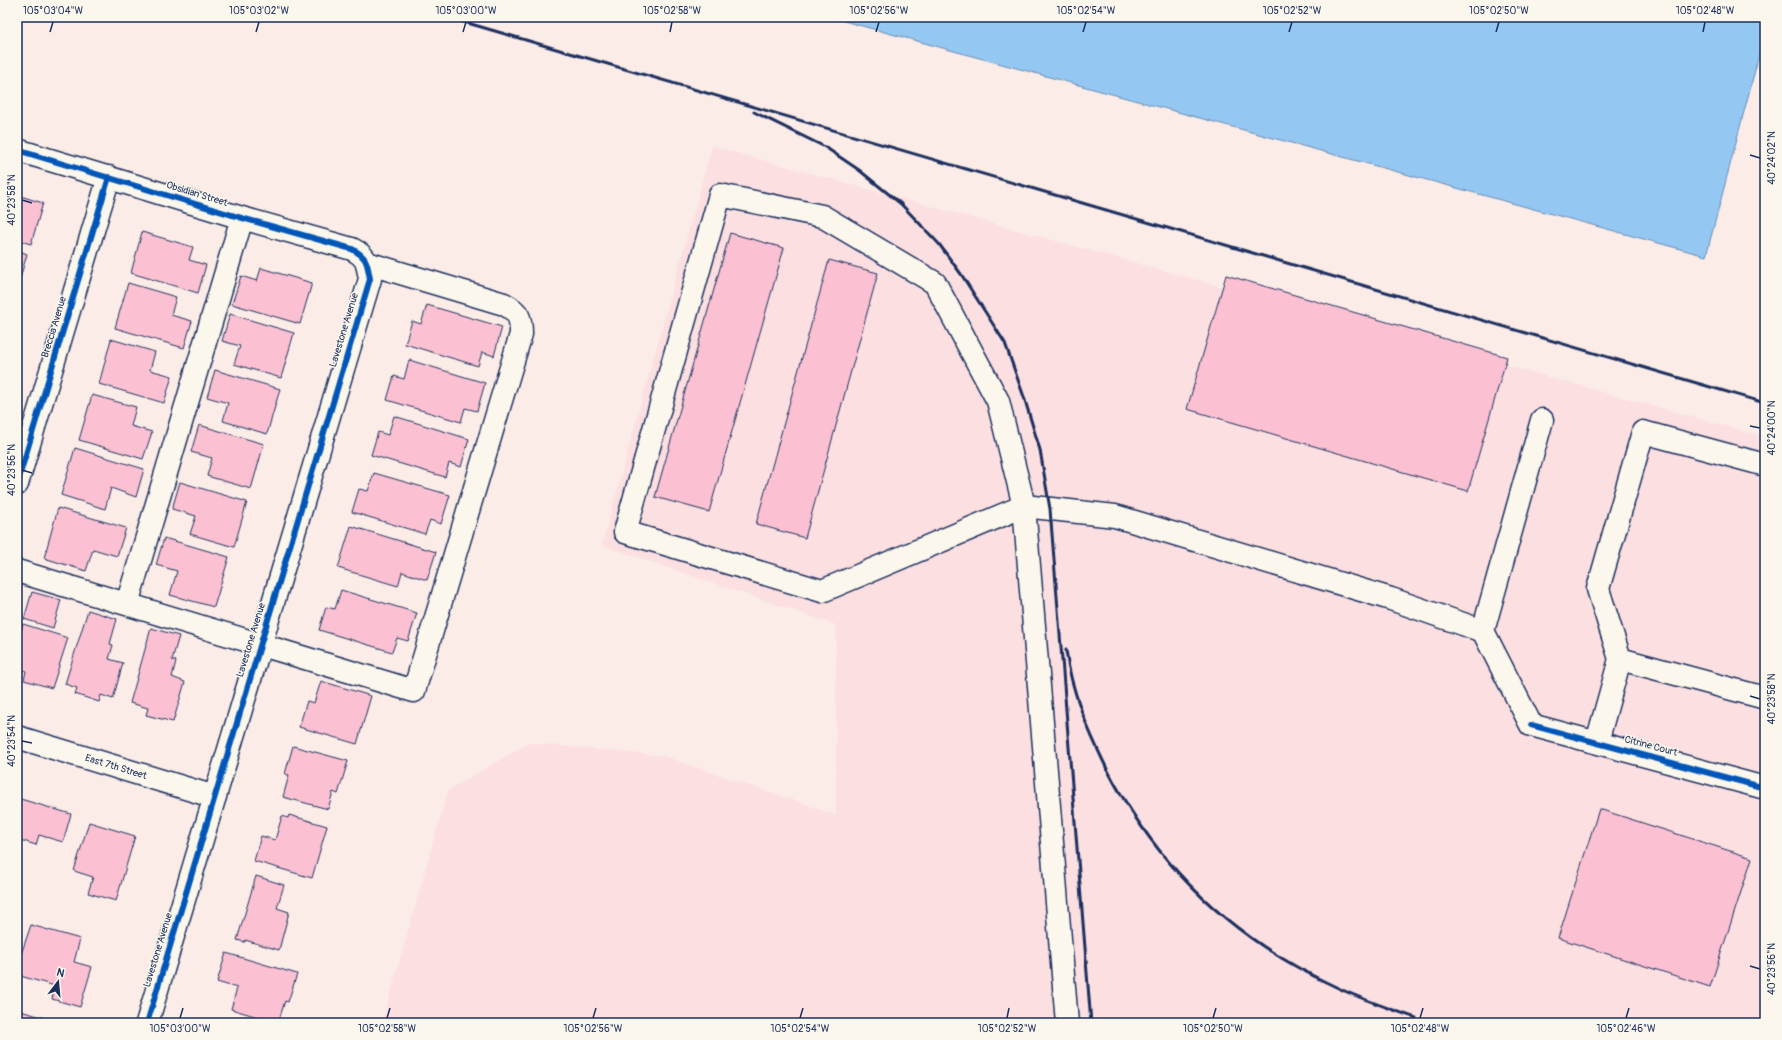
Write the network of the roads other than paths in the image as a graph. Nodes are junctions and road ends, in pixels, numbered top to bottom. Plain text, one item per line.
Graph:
1 (17, 150) edge
2 (109, 177) junction
3 (242, 218) junction
4 (367, 262) junction
5 (1542, 420) dead end
6 (1765, 465) edge
7 (17, 484) edge
8 (1024, 506) junction
9 (17, 572) edge
10 (127, 604) junction
11 (1483, 631) junction
12 (260, 644) junction
13 (1620, 659) junction
14 (1765, 698) edge
15 (17, 737) edge
16 (1597, 742) junction
17 (1765, 788) edge
18 (215, 797) junction
19 (147, 1023) edge
20 (1067, 1023) edge

1 - 2 street, Obsidian Street
2 - 3 street, Obsidian Street
2 - 7 street, Breccia Avenue
3 - 4 street, Obsidian Street
3 - 10 street
4 - 12 street, Lavestone Avenue
4 - 12 street
5 - 11 street
6 - 13 street
8 - 8 street
8 - 11 street
8 - 20 street
9 - 10 street
10 - 12 street
11 - 16 street, Citrine Court
12 - 18 street, Lavestone Avenue
13 - 14 street
13 - 16 street
15 - 18 street, East 7th Street
16 - 17 street, Citrine Court
18 - 19 street, Lavestone Avenue

